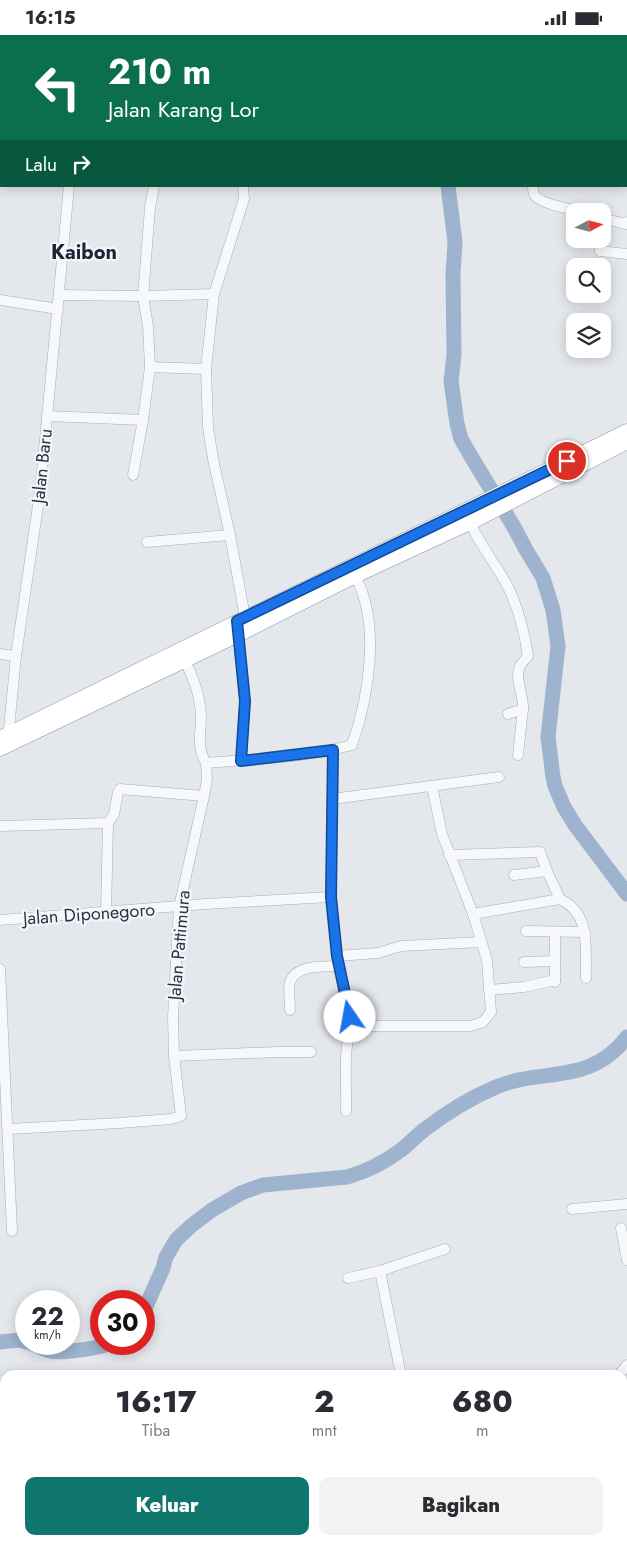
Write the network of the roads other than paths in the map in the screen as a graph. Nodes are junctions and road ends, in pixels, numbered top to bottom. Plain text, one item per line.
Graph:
1 (69, 187) edge
2 (154, 187) edge
3 (244, 187) edge
4 (533, 187) edge
5 (566, 207) edge
6 (611, 220) edge
7 (626, 223) edge
8 (600, 248) edge
9 (627, 254) edge
10 (214, 294) junction
11 (58, 295) junction
12 (143, 296) junction
13 (0, 300) edge
14 (58, 309) junction
15 (150, 367) junction
16 (206, 369) junction
17 (47, 416) junction
18 (143, 420) junction
19 (627, 431) edge
20 (627, 442) edge
21 (563, 469) junction
22 (132, 475) dead end
23 (473, 524) junction
24 (230, 535) junction
25 (147, 541) dead end
26 (402, 548) junction
27 (355, 576) junction
28 (240, 624) junction
29 (0, 654) edge
30 (16, 657) junction
31 (185, 661) junction
32 (523, 709) junction
33 (508, 714) dead end
34 (4, 742) edge
35 (333, 750) junction
36 (518, 755) dead end
37 (241, 761) junction
38 (206, 763) junction
39 (498, 777) dead end
40 (432, 786) junction
41 (204, 796) junction
42 (332, 799) junction
43 (108, 823) junction
44 (0, 826) edge
45 (449, 855) junction
46 (547, 871) junction
47 (514, 875) dead end
48 (331, 897) junction
49 (560, 899) junction
50 (179, 907) junction
51 (106, 913) junction
52 (473, 914) junction
53 (0, 920) edge
54 (526, 931) dead end
55 (555, 932) junction
56 (585, 932) junction
57 (481, 942) junction
58 (338, 961) junction
59 (555, 961) junction
60 (524, 963) dead end
61 (0, 969) edge
62 (586, 978) dead end
63 (490, 990) junction
64 (290, 1010) dead end
65 (353, 1024) junction
66 (2, 1043) edge
67 (310, 1052) dead end
68 (174, 1056) junction
69 (3, 1106) edge
70 (346, 1111) dead end
71 (8, 1129) junction
72 (627, 1204) edge
73 (572, 1209) dead end
74 (621, 1228) dead end
75 (12, 1231) dead end
76 (445, 1249) dead end
77 (627, 1260) edge
78 (380, 1271) junction
79 (348, 1278) dead end
80 (400, 1370) edge

1 - 11 street, Jalan Baru
2 - 12 street
3 - 10 street
4 - 5 street
6 - 7 street
8 - 9 street
10 - 12 street
10 - 16 street
11 - 12 street
11 - 14 street, Jalan Baru
12 - 15 street
13 - 14 street
14 - 17 street, Jalan Baru
15 - 16 street
15 - 18 street
16 - 24 street
17 - 18 street
17 - 30 street, Jalan Baru
18 - 22 street
19 - 21 highway
20 - 21 highway
21 - 23 highway
23 - 26 highway
23 - 32 street
24 - 25 street
24 - 28 street
26 - 27 highway
26 - 28 highway
27 - 28 highway
27 - 35 street
28 - 31 highway
28 - 34 highway
28 - 37 street
29 - 30 street
30 - 34 street, Jalan Baru
31 - 34 highway
31 - 38 street, Jalan Pattimura
32 - 33 street
32 - 36 street
35 - 37 street
35 - 42 street
37 - 38 street
38 - 41 street, Jalan Pattimura
39 - 40 street
40 - 42 street
40 - 45 street
41 - 43 street
41 - 50 street, Jalan Pattimura
42 - 48 street
43 - 44 street
43 - 51 street
45 - 46 street
45 - 52 street
46 - 47 street
46 - 49 street
48 - 50 street, Jalan Diponegoro
48 - 58 street
49 - 52 street
49 - 56 street
50 - 51 street, Jalan Diponegoro
50 - 68 street, Jalan Pattimura
51 - 53 street, Jalan Diponegoro
52 - 57 street
54 - 55 street
55 - 56 street
55 - 59 street
56 - 62 street
57 - 58 street
57 - 63 street
58 - 64 street
58 - 65 street
59 - 60 street
59 - 63 street
61 - 66 street
63 - 65 street
65 - 70 street
66 - 69 street
67 - 68 street
68 - 71 street, Jalan Pattimura
69 - 71 street
71 - 75 street
72 - 73 street
74 - 77 street
76 - 78 street
78 - 79 street
78 - 80 street

